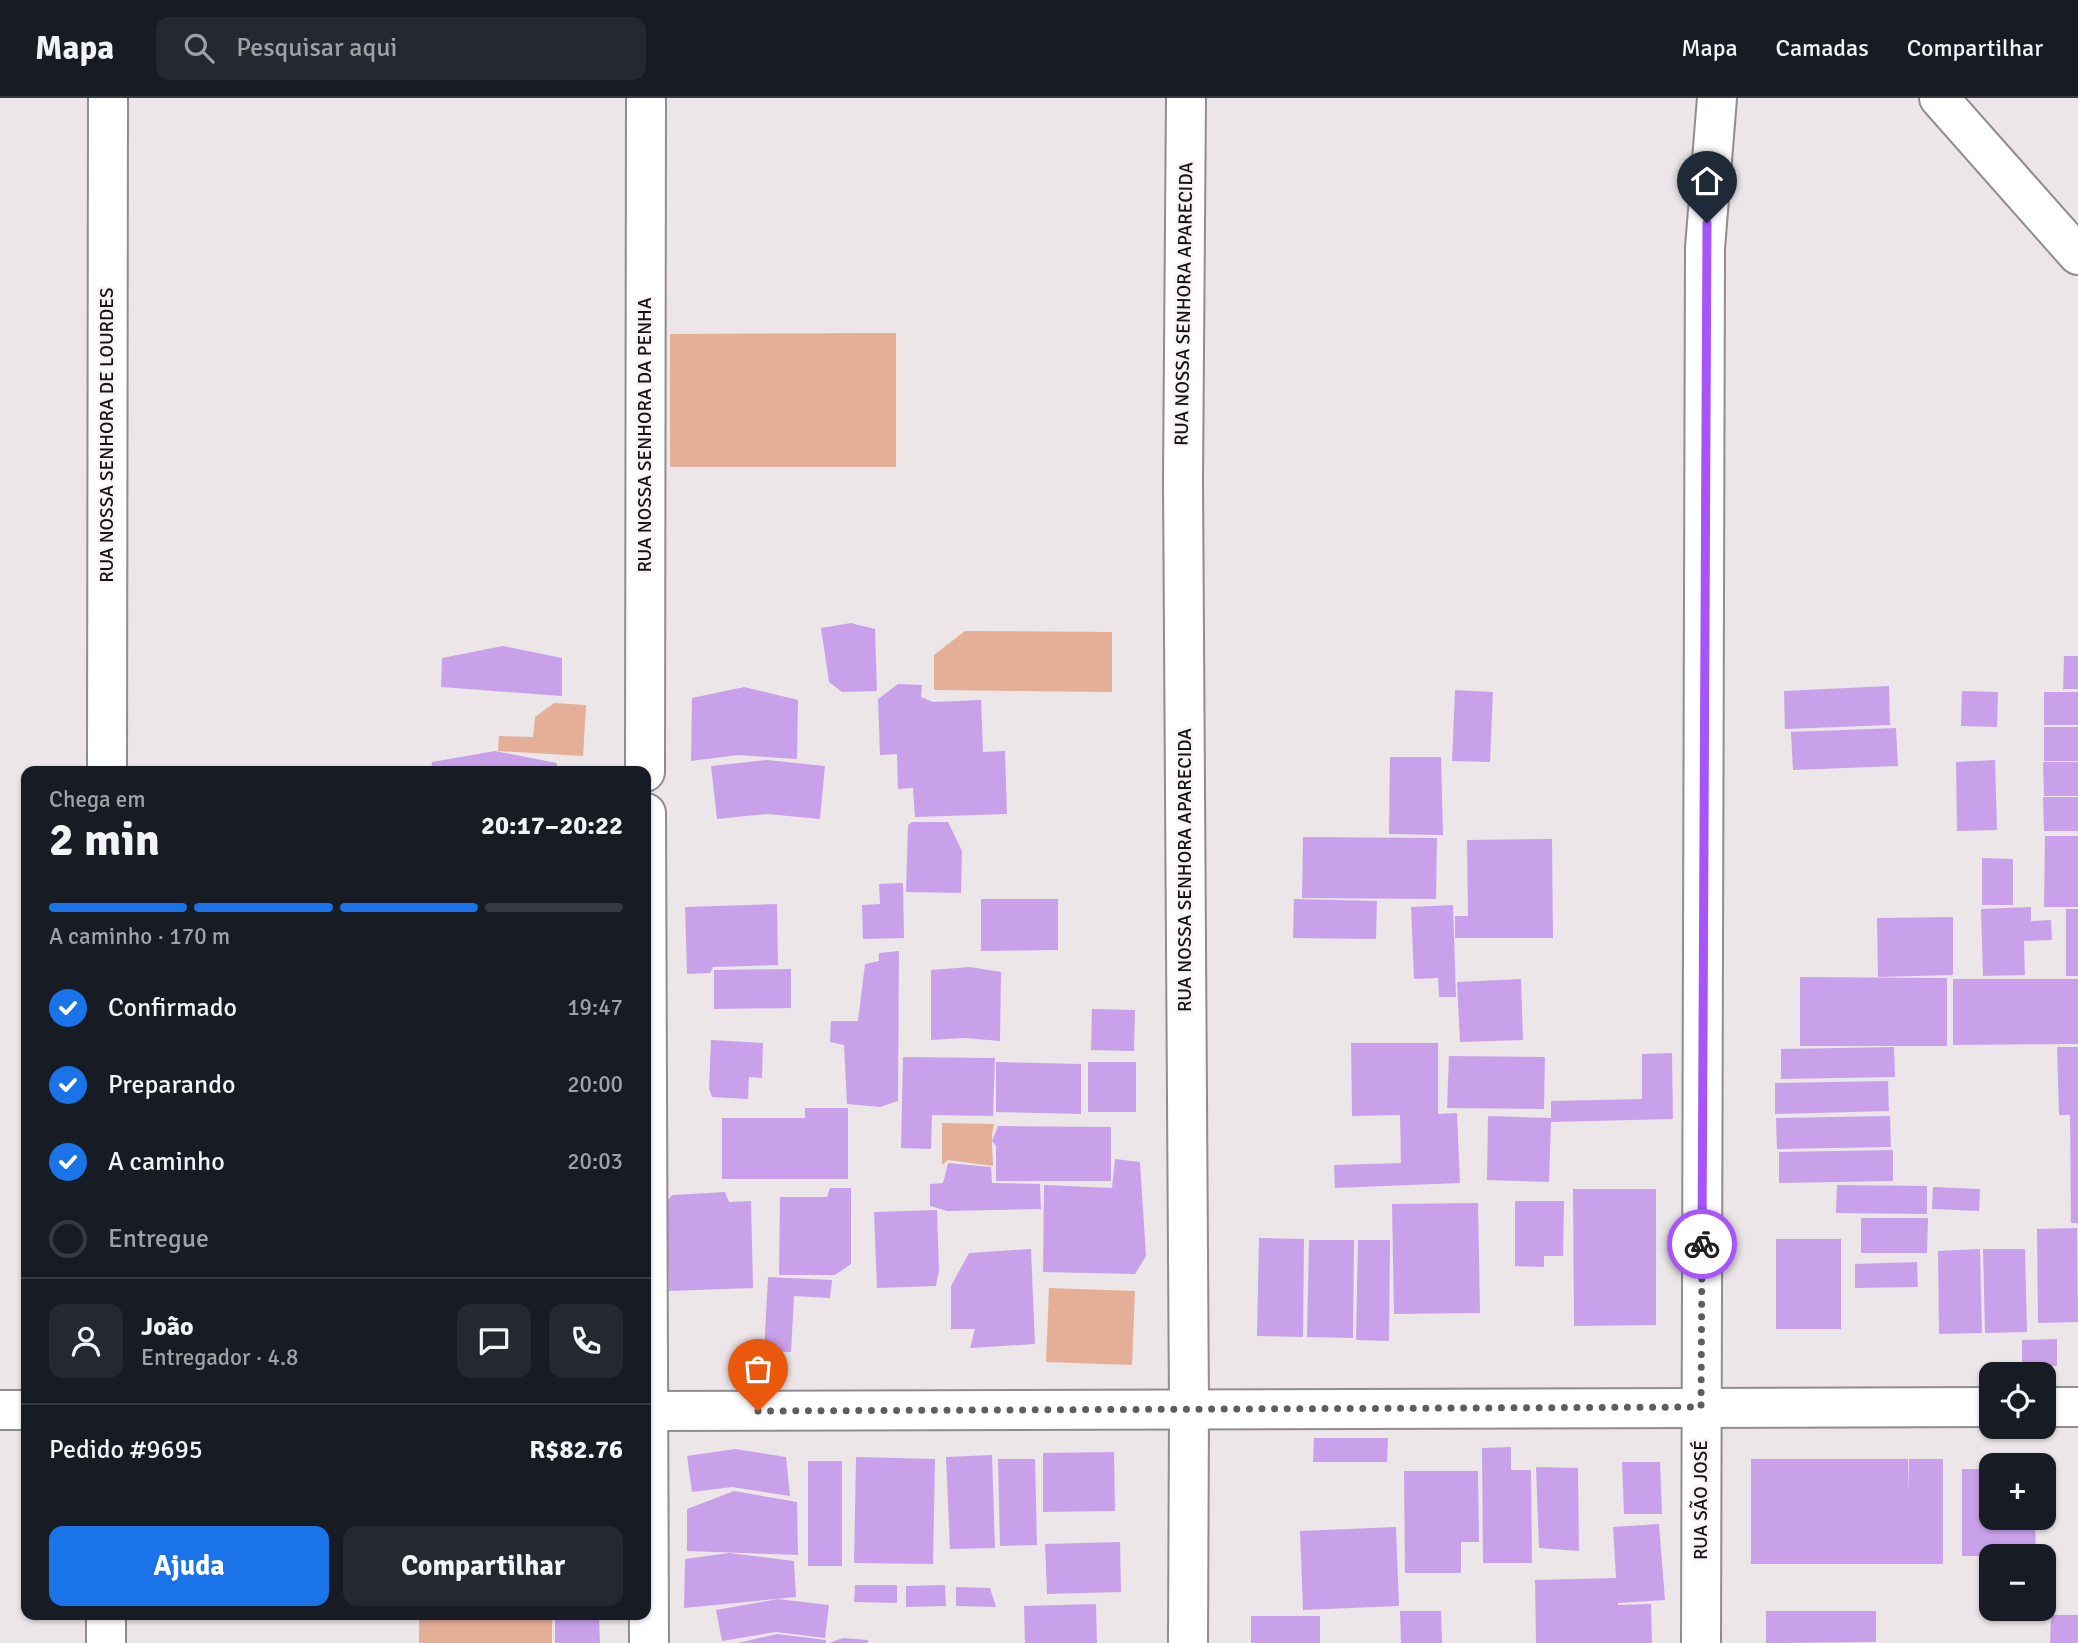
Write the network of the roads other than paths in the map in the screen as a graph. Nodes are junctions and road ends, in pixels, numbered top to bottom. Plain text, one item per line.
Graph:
1 (108, 98) edge
2 (646, 98) edge
3 (1186, 98) edge
4 (1717, 98) edge
5 (1940, 98) edge
6 (2078, 255) edge
7 (107, 766) edge
8 (645, 766) edge
9 (1701, 1407) junction
10 (1979, 1407) edge
11 (2056, 1407) edge
12 (2078, 1407) edge
13 (1189, 1409) junction
14 (0, 1410) edge
15 (21, 1410) edge
16 (651, 1411) edge
17 (106, 1620) edge
18 (649, 1620) edge
19 (106, 1643) edge
20 (649, 1643) edge
21 (1188, 1643) edge
22 (1702, 1643) edge

1 - 7 street, RUA NOSSA SENHORA DE LOURDES
2 - 8 street, RUA NOSSA SENHORA DA PENHA
3 - 13 street, RUA NOSSA SENHORA APARECIDA
4 - 9 street, RUA SÃO JOSÉ
5 - 6 street
9 - 10 street
9 - 13 street
9 - 22 street, RUA SÃO JOSÉ
11 - 12 street
13 - 16 street
13 - 21 street, RUA NOSSA SENHORA APARECIDA
14 - 15 street
17 - 19 street
18 - 20 street

